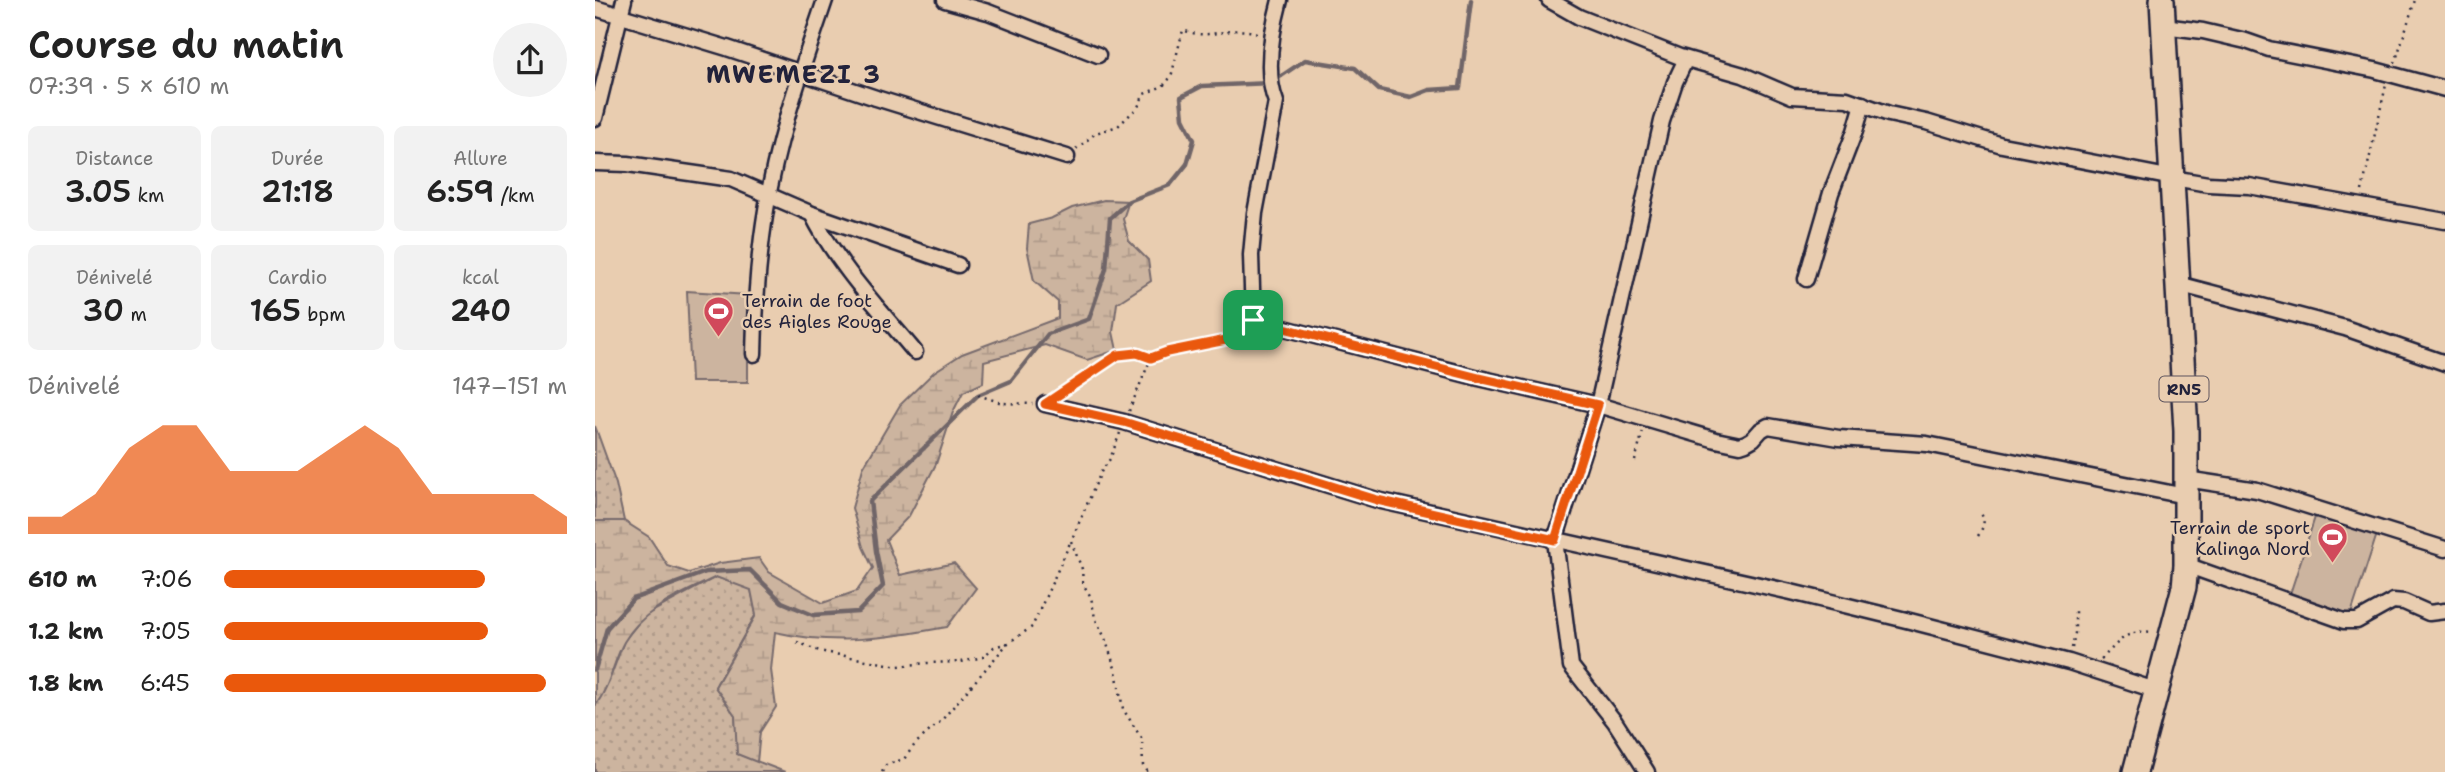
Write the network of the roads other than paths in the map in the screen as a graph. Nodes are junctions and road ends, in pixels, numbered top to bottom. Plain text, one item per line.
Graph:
1 (624, 0) edge
2 (825, 0) edge
3 (945, 0) edge
4 (1280, 0) edge
5 (1549, 0) edge
6 (2162, 0) edge
7 (595, 9) edge
8 (619, 16) junction
9 (2162, 26) junction
10 (1098, 55) dead end
11 (1686, 59) junction
12 (801, 73) junction
13 (2445, 89) edge
14 (1863, 104) junction
15 (595, 118) edge
16 (1067, 156) road end
17 (595, 163) edge
18 (2173, 178) junction
19 (768, 197) junction
20 (812, 214) junction
21 (2445, 221) edge
22 (958, 265) dead end
23 (1807, 279) dead end
24 (2178, 284) junction
25 (915, 352) dead end
26 (754, 354) dead end
27 (2445, 363) edge
28 (1045, 404) road end
29 (1598, 405) junction
30 (2185, 487) junction
31 (1555, 540) junction
32 (2445, 549) edge
33 (2186, 565) junction
34 (2445, 611) edge
35 (2158, 691) junction
36 (2140, 771) edge
37 (1647, 772) edge

1 - 8 street
2 - 12 street
3 - 10 street
4 - 29 street
5 - 11 street
6 - 9 highway, RN5
7 - 8 street
8 - 12 street
8 - 15 street
9 - 13 street
9 - 18 highway, RN5
11 - 14 street
11 - 29 street
12 - 16 street
12 - 19 street
14 - 18 street
14 - 23 street
17 - 19 street
18 - 21 street
18 - 24 highway, RN5
19 - 20 street
19 - 26 street
20 - 22 street
20 - 25 street
24 - 27 street
24 - 30 highway, RN5
28 - 31 street
29 - 30 street
29 - 31 street
30 - 32 street
30 - 33 highway, RN5
31 - 35 street
31 - 37 street
33 - 34 street
33 - 35 highway, RN5
35 - 36 highway, RN5

